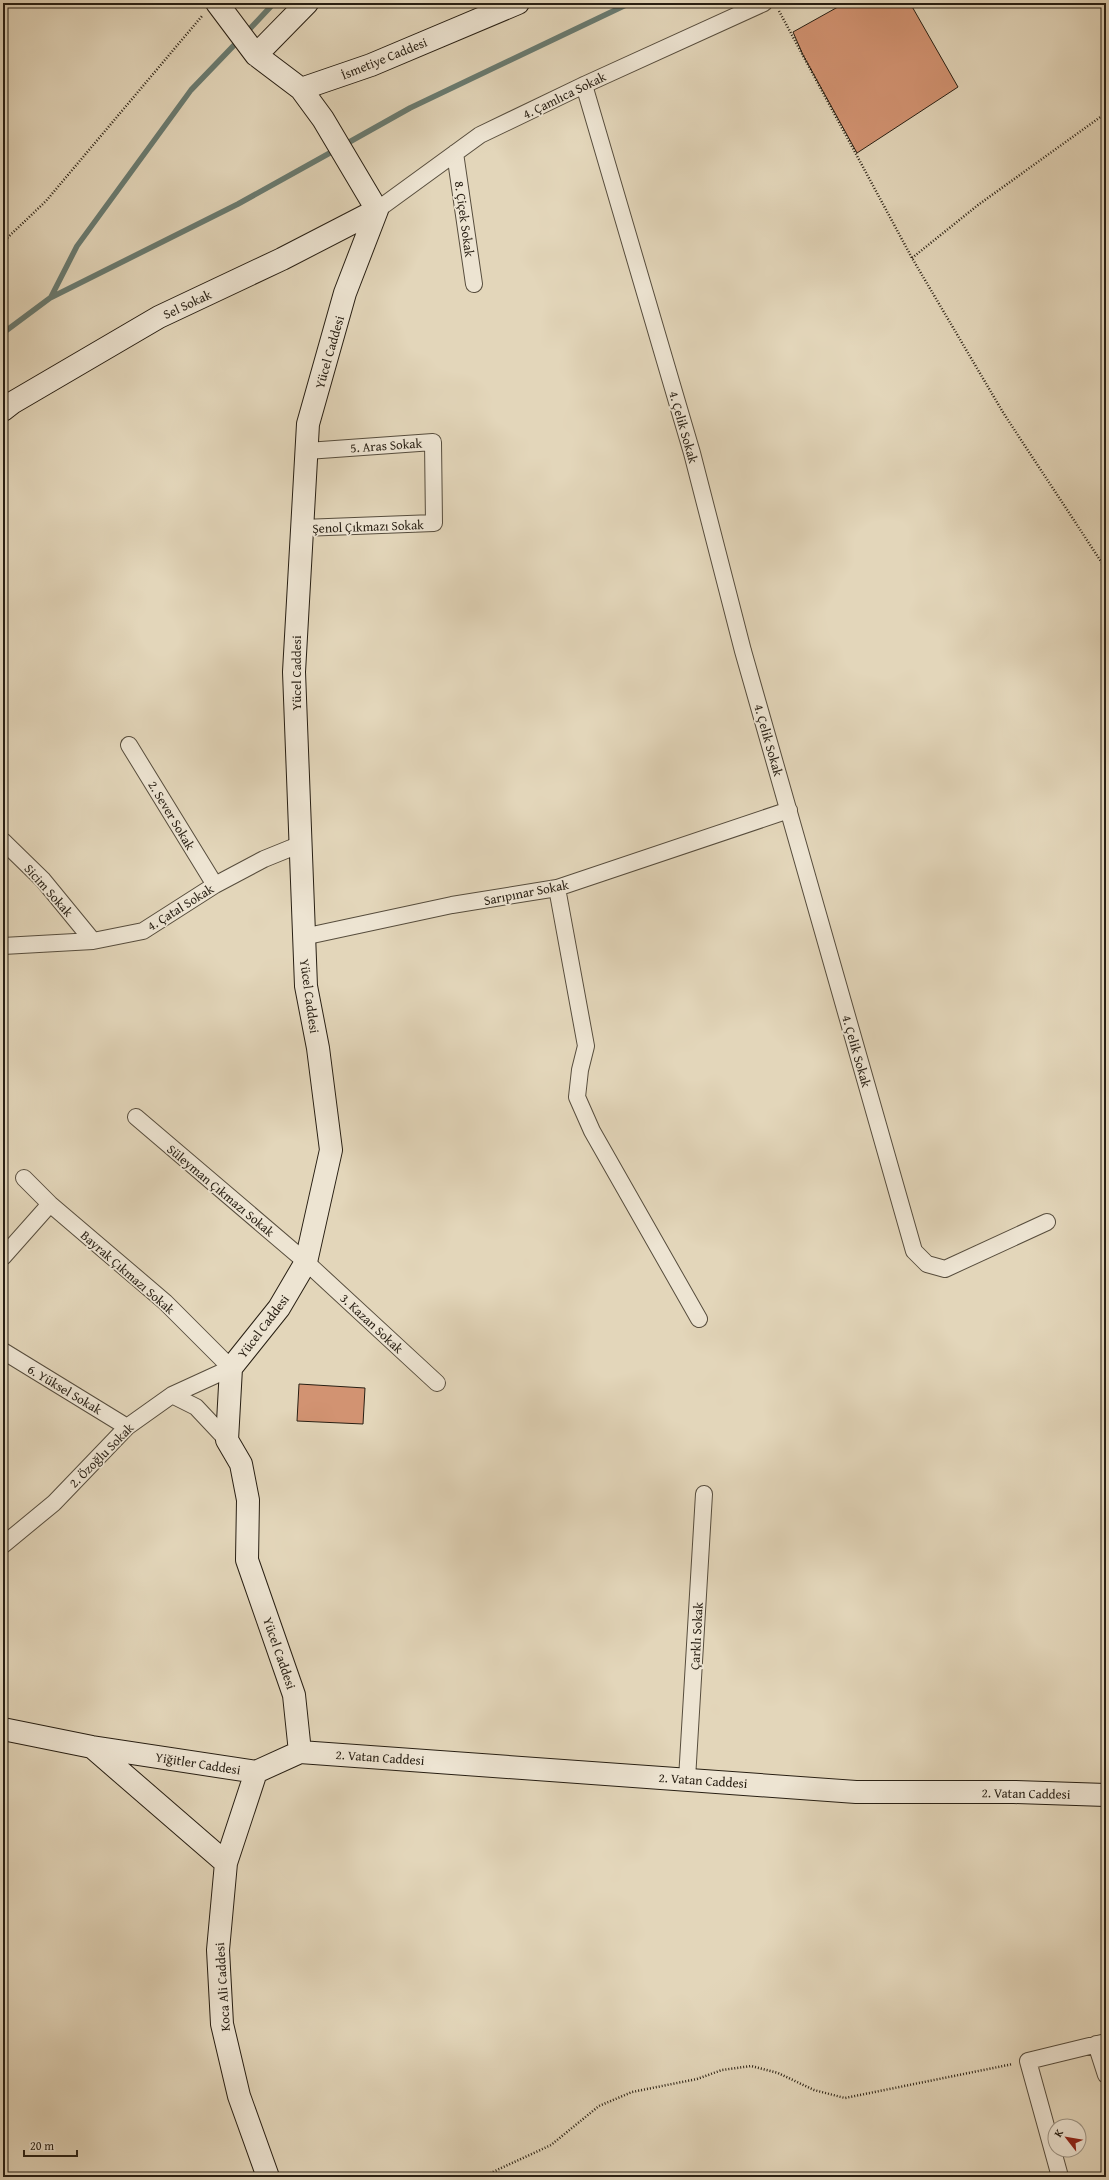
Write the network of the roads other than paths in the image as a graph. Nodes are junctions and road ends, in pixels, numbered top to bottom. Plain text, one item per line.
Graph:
1 (307, 3) edge
2 (518, 3) edge
3 (771, 6) edge
4 (210, 9) edge
5 (256, 55) junction
6 (584, 84) junction
7 (302, 89) junction
8 (455, 153) junction
9 (377, 210) junction
10 (474, 284) dead end
11 (3, 410) edge
12 (307, 451) junction
13 (434, 523) joint
14 (302, 528) junction
15 (129, 744) dead end
16 (789, 810) junction
17 (3, 841) edge
18 (301, 844) junction
19 (215, 885) junction
20 (557, 888) junction
21 (303, 937) junction
22 (93, 941) junction
23 (3, 946) edge
24 (136, 1117) dead end
25 (24, 1178) dead end
26 (50, 1204) junction
27 (1047, 1222) dead end
28 (3, 1257) edge
29 (306, 1262) junction
30 (699, 1318) dead end
31 (3, 1351) edge
32 (230, 1368) junction
33 (437, 1383) dead end
34 (172, 1395) junction
35 (127, 1427) junction
36 (227, 1440) junction
37 (704, 1494) dead end
38 (3, 1545) edge
39 (3, 1729) edge
40 (92, 1747) junction
41 (300, 1752) junction
42 (256, 1772) junction
43 (687, 1779) junction
44 (1106, 1795) edge
45 (226, 1863) junction
46 (1101, 2043) edge
47 (1106, 2075) edge
48 (1059, 2173) dead end
49 (268, 2177) edge

1 - 5 main road
2 - 7 main road, İsmetiye Caddesi
3 - 6 street, 4. Çamlıca Sokak
4 - 5 main road
5 - 7 main road
6 - 8 street, 4. Çamlıca Sokak
6 - 16 street, 4. Çelik Sokak
7 - 9 main road
8 - 9 street, 4. Çamlıca Sokak
8 - 10 street, 8. Çiçek Sokak
9 - 11 main road, Sel Sokak
9 - 12 main road, Yücel Caddesi
12 - 13 street, 5. Aras Sokak
12 - 14 main road, Yücel Caddesi
13 - 14 street, Şenol Çıkmazı Sokak
14 - 18 main road, Yücel Caddesi
15 - 19 street, 2. Sever Sokak
16 - 20 street, Sarıpınar Sokak
16 - 27 street, 4. Çelik Sokak
17 - 22 street, Sicim Sokak
18 - 19 street, 4. Çatal Sokak
18 - 21 main road, Yücel Caddesi
19 - 22 street, 4. Çatal Sokak
20 - 21 street, Sarıpınar Sokak
20 - 30 street
21 - 29 main road, Yücel Caddesi
22 - 23 street, 4. Çatal Sokak
24 - 29 street, Süleyman Çıkmazı Sokak
25 - 26 street, Bayrak Çıkmazı Sokak
26 - 28 street
26 - 32 street, Bayrak Çıkmazı Sokak
29 - 32 main road, Yücel Caddesi
29 - 33 street, 3. Kazan Sokak
31 - 35 street, 6. Yüksel Sokak
32 - 34 street, 2. Özoğlu Sokak
32 - 36 main road, Yücel Caddesi
34 - 35 street, 2. Özoğlu Sokak
34 - 36 street
35 - 38 street, 2. Özoğlu Sokak
36 - 41 main road, Yücel Caddesi
37 - 43 street, Çarklı Sokak
39 - 40 main road, Yiğitler Caddesi
40 - 42 main road, Yiğitler Caddesi
40 - 45 main road, Yiğitler Caddesi
41 - 42 main road, Yiğitler Caddesi
41 - 43 main road, 2. Vatan Caddesi
42 - 45 main road, Koca Ali Caddesi
43 - 44 main road, 2. Vatan Caddesi
45 - 49 main road, Koca Ali Caddesi
46 - 47 street
46 - 48 street

